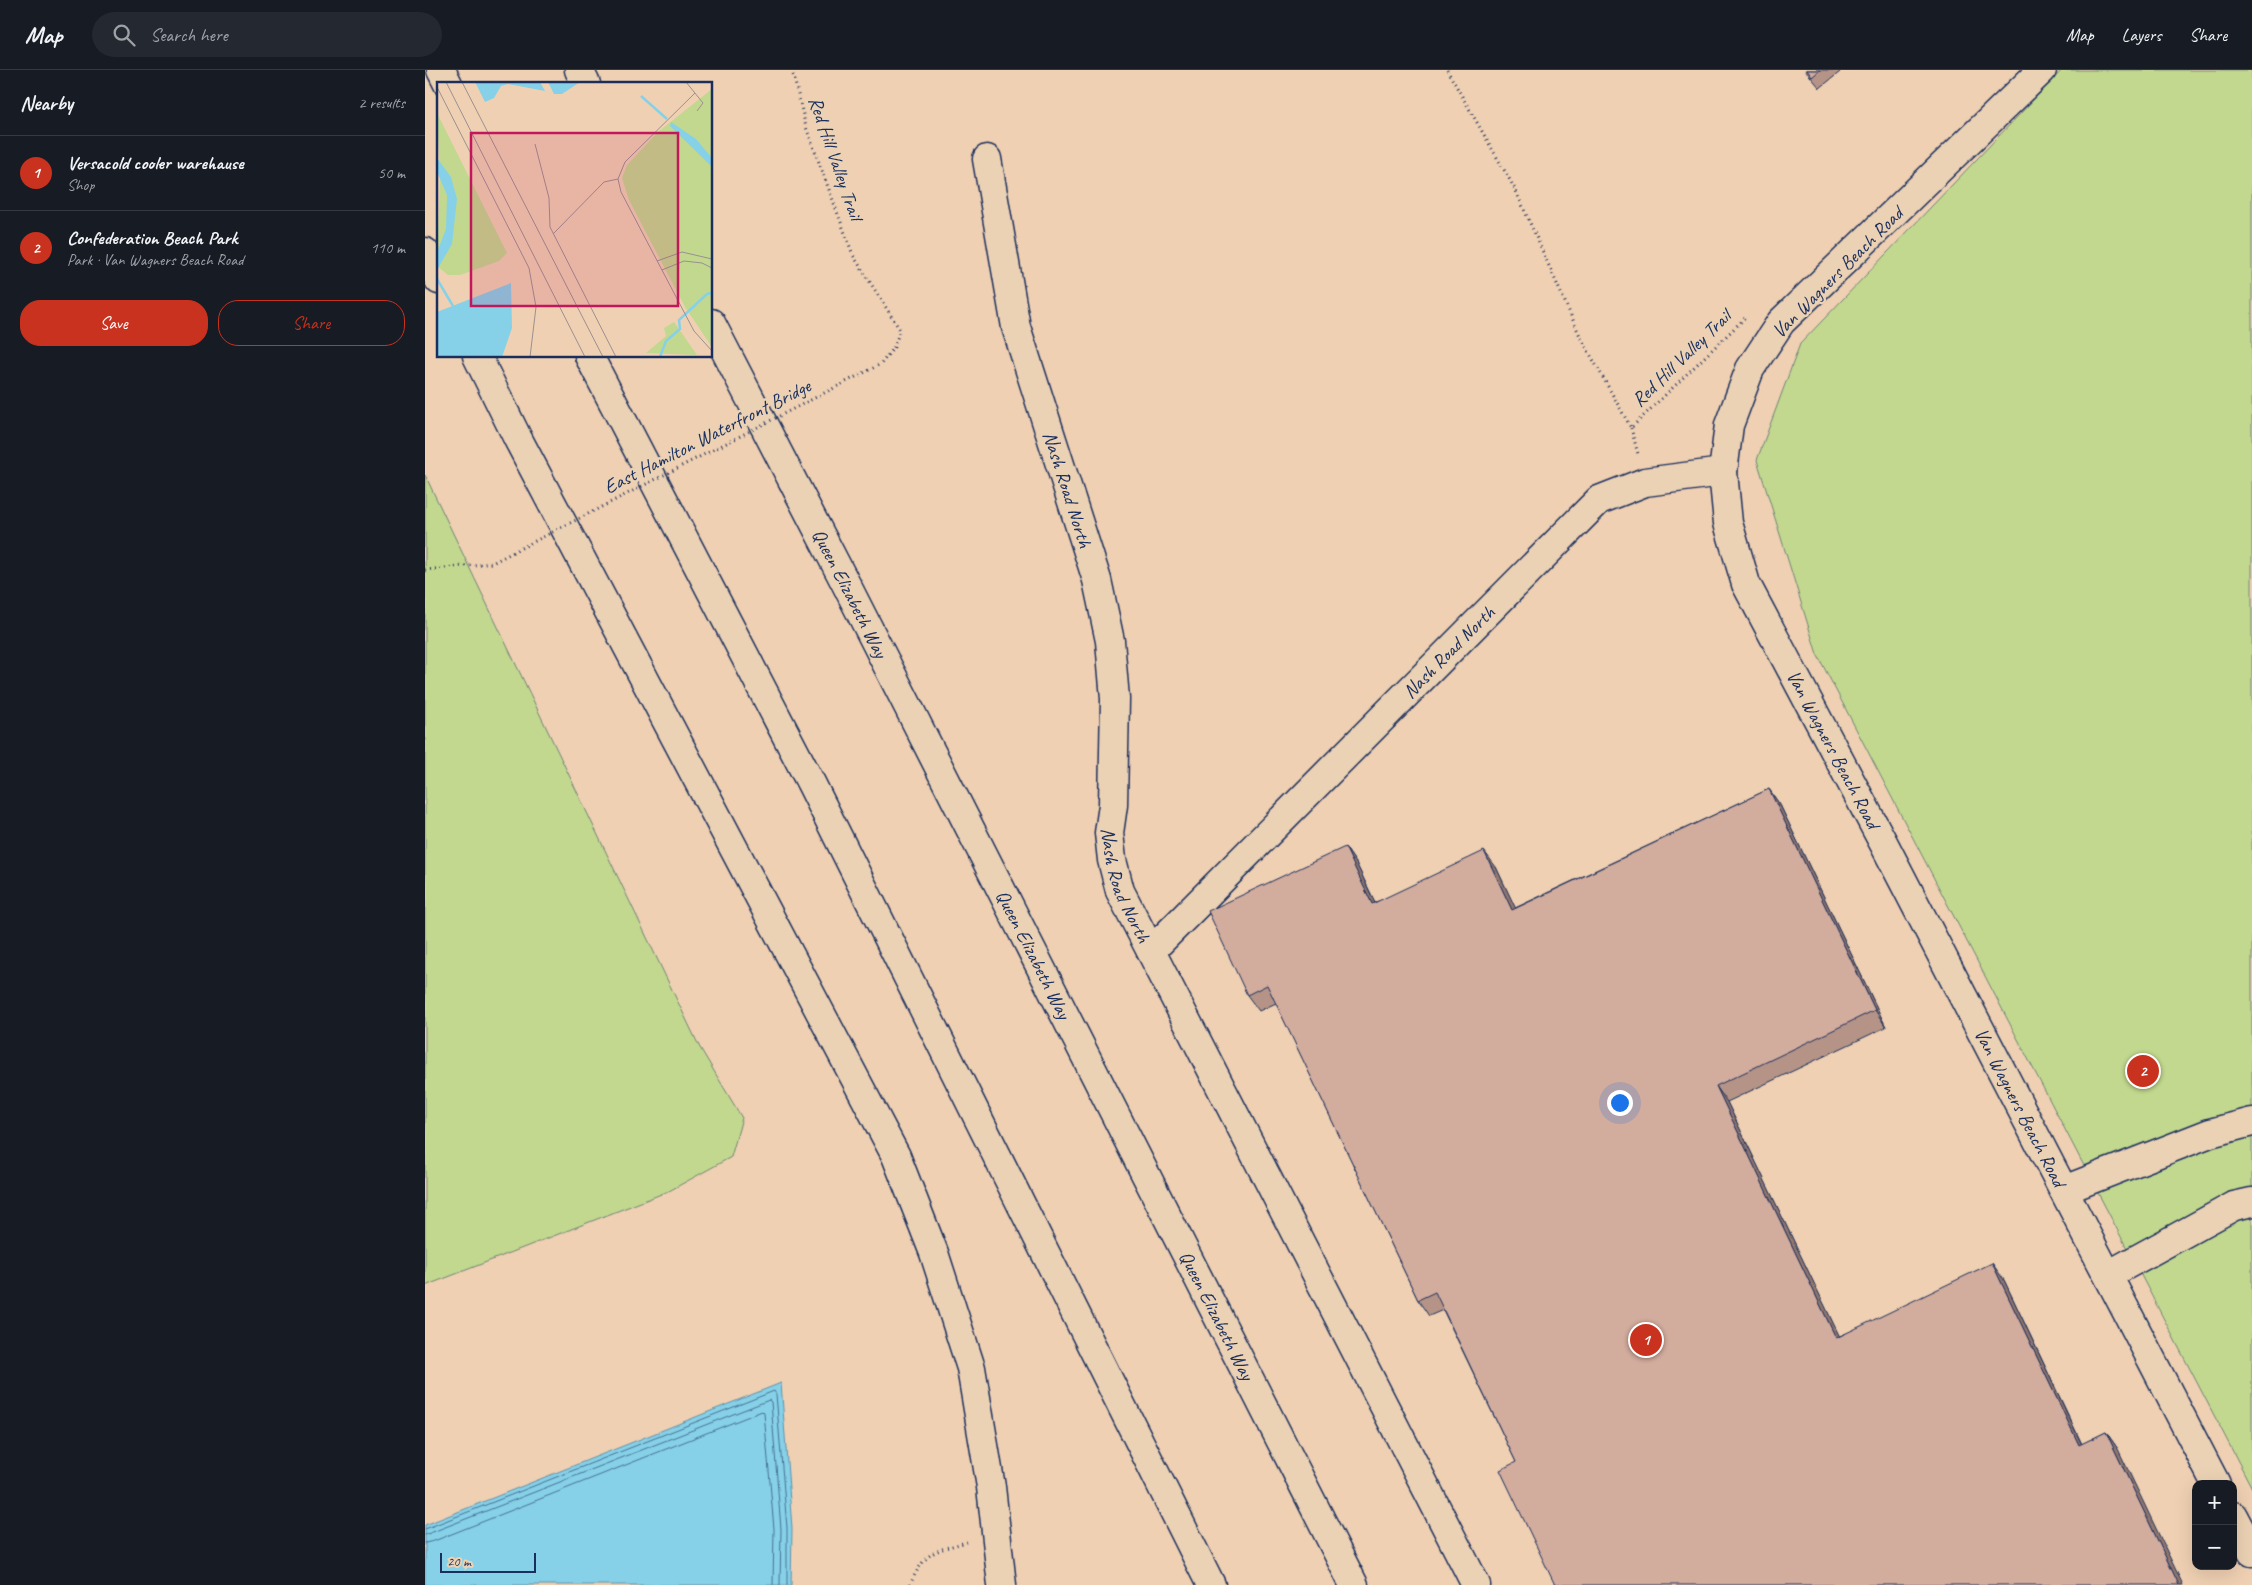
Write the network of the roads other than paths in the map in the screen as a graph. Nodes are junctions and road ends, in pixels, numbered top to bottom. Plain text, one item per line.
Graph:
1 (441, 70) edge
2 (579, 70) edge
3 (2042, 70) edge
4 (447, 82) edge
5 (585, 82) edge
6 (987, 159) dead end
7 (425, 252) edge
8 (437, 276) edge
9 (713, 327) edge
10 (478, 358) edge
11 (590, 358) edge
12 (1723, 472) junction
13 (1151, 951) junction
14 (2252, 1122) edge
15 (2064, 1190) junction
16 (2252, 1202) edge
17 (2108, 1275) junction
18 (2215, 1480) edge
19 (2237, 1524) edge
20 (2252, 1552) edge
21 (1002, 1585) edge
22 (1211, 1585) edge
23 (1354, 1585) edge
24 (1476, 1585) edge

1 - 4 main road
2 - 5 main road
3 - 12 main road, Van Wagners Beach Road
6 - 13 main road, Nash Road North
7 - 8 main road
9 - 23 main road, Queen Elizabeth Way
10 - 21 main road
11 - 22 main road
12 - 13 main road, Nash Road North
12 - 15 main road, Van Wagners Beach Road
13 - 24 main road
14 - 15 main road
15 - 17 main road, Van Wagners Beach Road
16 - 17 main road
17 - 18 main road, Van Wagners Beach Road
19 - 20 main road

